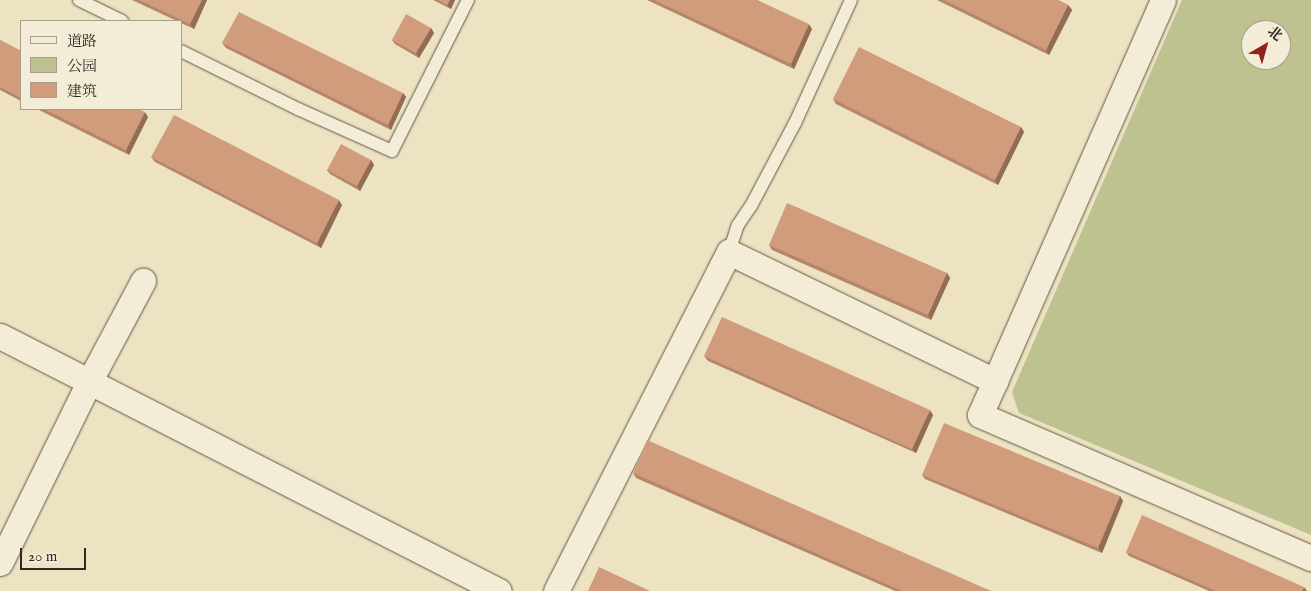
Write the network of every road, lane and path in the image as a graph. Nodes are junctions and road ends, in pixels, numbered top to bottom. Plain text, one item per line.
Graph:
1 (79, 0) edge
2 (468, 0) edge
3 (851, 0) edge
4 (1162, 0) edge
5 (120, 20) edge
6 (182, 51) edge
7 (729, 252) junction
8 (143, 281) dead end
9 (0, 336) edge
10 (995, 381) junction
11 (89, 382) junction
12 (1311, 558) edge
13 (0, 563) edge
14 (499, 591) edge
15 (556, 591) edge

1 - 5 lane
2 - 6 lane
3 - 7 lane
4 - 10 street
7 - 10 street
7 - 15 street
8 - 11 street
9 - 11 street
10 - 12 street
11 - 13 street
11 - 14 street

